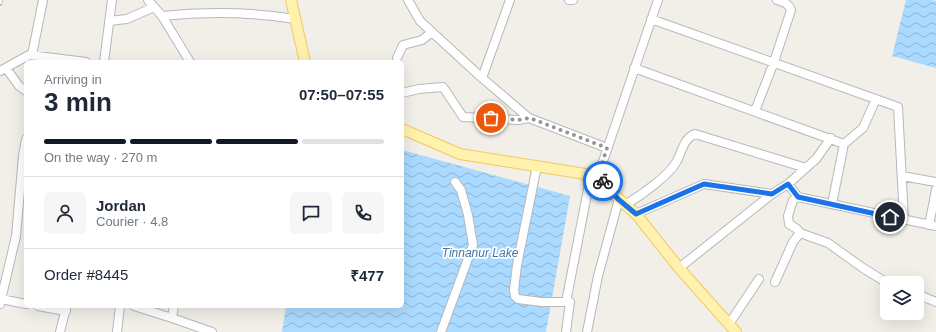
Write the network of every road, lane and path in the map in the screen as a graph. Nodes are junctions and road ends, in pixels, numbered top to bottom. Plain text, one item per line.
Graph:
1 (44, 0) edge
2 (112, 0) edge
3 (148, 0) edge
4 (291, 0) edge
5 (408, 0) edge
6 (510, 0) edge
7 (569, 0) edge
8 (573, 0) edge
9 (658, 0) edge
10 (777, 0) edge
11 (154, 7) junction
12 (162, 16) junction
13 (296, 19) junction
14 (651, 19) junction
15 (109, 22) junction
16 (432, 32) junction
17 (32, 55) junction
18 (397, 58) dead end
19 (71, 60) edge
20 (104, 60) edge
21 (189, 60) edge
22 (305, 60) edge
23 (774, 62) junction
24 (634, 68) junction
25 (3, 69) edge
26 (482, 78) junction
27 (24, 90) edge
28 (404, 93) edge
29 (876, 98) junction
30 (755, 111) junction
31 (530, 118) junction
32 (404, 130) edge
33 (831, 138) junction
34 (844, 144) junction
35 (607, 148) junction
36 (24, 150) edge
37 (537, 166) junction
38 (806, 168) junction
39 (595, 175) junction
40 (902, 176) junction
41 (455, 182) dead end
42 (936, 182) edge
43 (788, 184) junction
44 (23, 190) edge
45 (936, 190) edge
46 (772, 194) junction
47 (798, 197) junction
48 (622, 202) junction
49 (832, 204) junction
50 (636, 214) junction
51 (904, 220) junction
52 (933, 225) edge
53 (800, 233) junction
54 (679, 268) junction
55 (759, 279) dead end
56 (880, 279) edge
57 (775, 282) dead end
58 (2, 287) edge
59 (924, 297) edge
60 (0, 301) edge
61 (566, 302) junction
62 (936, 302) edge
63 (24, 304) edge
64 (120, 308) edge
65 (140, 308) edge
66 (174, 308) edge
67 (66, 309) edge
68 (172, 318) junction
69 (729, 324) junction
70 (60, 332) edge
71 (117, 332) edge
72 (212, 332) edge
73 (442, 332) edge
74 (566, 332) edge
75 (587, 332) edge
76 (736, 332) edge

1 - 17 street
2 - 15 street
3 - 11 street
4 - 13 main road
5 - 16 street
6 - 26 street
7 - 8 street
9 - 14 street
10 - 23 street
11 - 12 street
11 - 15 street
12 - 13 street
12 - 21 street
13 - 22 main road
14 - 23 street
14 - 24 street
15 - 20 street
16 - 18 street
16 - 26 street
17 - 19 street
17 - 25 street
23 - 29 street
23 - 30 street
24 - 30 street
24 - 35 street
25 - 27 street
26 - 31 street
28 - 31 street
29 - 34 street
29 - 40 street
30 - 33 street
31 - 35 street
32 - 37 main road
33 - 34 street
33 - 38 street
34 - 49 street
35 - 39 street
36 - 44 street
37 - 39 main road
37 - 61 street
38 - 43 street
38 - 48 street
39 - 48 main road
39 - 61 street
40 - 42 street
40 - 51 street
41 - 73 street
43 - 46 street
43 - 47 street
44 - 58 street
45 - 52 street
46 - 50 street
46 - 54 street
47 - 49 street
47 - 53 street
48 - 50 main road
48 - 75 street
49 - 51 street
50 - 54 main road
51 - 52 street
53 - 56 street
53 - 57 street
54 - 69 main road
55 - 69 street
58 - 60 street
59 - 62 street
60 - 63 street
61 - 74 street
64 - 71 street
65 - 68 street
66 - 68 street
67 - 70 street
68 - 72 street
69 - 76 main road

